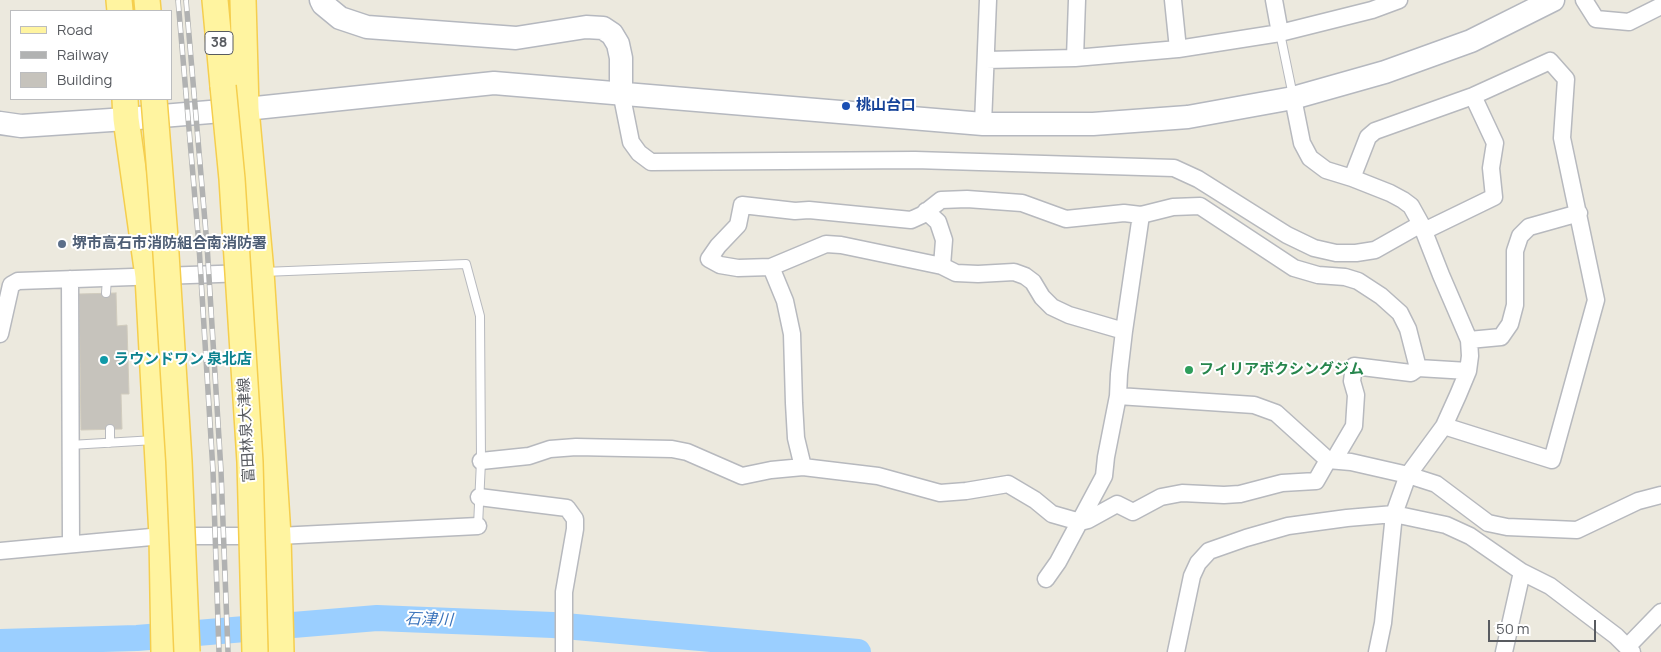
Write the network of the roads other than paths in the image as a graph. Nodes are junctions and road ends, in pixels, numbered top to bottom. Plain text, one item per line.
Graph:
1 (215, 0) edge
2 (243, 0) edge
3 (321, 0) edge
4 (988, 0) edge
5 (1077, 0) edge
6 (1173, 0) edge
7 (1274, 0) edge
8 (1400, 0) edge
9 (1553, 0) edge
10 (1584, 0) edge
11 (1371, 5) edge
12 (1661, 6) edge
13 (1280, 34) junction
14 (1178, 49) junction
15 (1075, 58) junction
16 (986, 60) junction
17 (621, 92) junction
18 (1473, 96) junction
19 (1293, 98) junction
20 (154, 100) edge
21 (126, 109) edge
22 (246, 109) junction
23 (0, 123) edge
24 (983, 124) junction
25 (1352, 178) junction
26 (926, 211) junction
27 (1579, 214) junction
28 (1141, 215) junction
29 (1423, 228) junction
30 (942, 266) junction
31 (771, 267) junction
32 (261, 272) junction
33 (148, 276) junction
34 (70, 279) junction
35 (1124, 331) junction
36 (0, 334) edge
37 (1469, 340) junction
38 (1418, 368) junction
39 (1468, 371) junction
40 (1118, 396) junction
41 (1444, 426) junction
42 (110, 429) dead end
43 (156, 440) junction
44 (110, 442) junction
45 (70, 444) junction
46 (1331, 460) junction
47 (481, 461) junction
48 (803, 467) junction
49 (1408, 475) junction
50 (1661, 495) edge
51 (480, 497) junction
52 (1394, 514) junction
53 (1080, 522) junction
54 (478, 526) joint
55 (162, 536) junction
56 (278, 536) junction
57 (71, 544) junction
58 (0, 551) edge
59 (1522, 572) junction
60 (1046, 579) dead end
61 (1661, 612) edge
62 (1630, 650) edge
63 (164, 652) edge
64 (187, 652) edge
65 (255, 652) edge
66 (281, 652) edge
67 (564, 652) edge
68 (1176, 652) edge
69 (1378, 652) edge
70 (1504, 652) edge

1 - 65 main road, 富田林泉大津線 / 38, bridge
2 - 22 main road
3 - 17 street
4 - 16 street
5 - 15 street
6 - 14 street
7 - 13 street
8 - 11 street
9 - 19 street
10 - 12 street
11 - 13 street
13 - 14 street
13 - 19 lane
14 - 15 street
15 - 16 street
16 - 24 street
17 - 22 street
17 - 24 street
17 - 29 street
18 - 25 street
18 - 27 street
18 - 29 street
19 - 24 street
19 - 25 street
20 - 64 main road, bridge
21 - 22 street
21 - 23 street
21 - 33 main road
22 - 32 main road
25 - 29 street
26 - 28 street
26 - 30 street
26 - 31 street
27 - 37 street
27 - 41 street
28 - 35 street
28 - 38 street
29 - 37 street
30 - 31 street
30 - 35 street
31 - 48 street
32 - 33 street
32 - 47 lane
32 - 56 main road
33 - 34 street
33 - 43 main road
34 - 36 street
34 - 45 street
35 - 40 street
37 - 39 street
38 - 39 street
38 - 46 street
39 - 41 street
40 - 46 street
40 - 53 street
41 - 49 street
42 - 44 lane
43 - 44 lane
43 - 55 main road
44 - 45 lane
45 - 57 street
46 - 49 street
46 - 53 street
47 - 48 street
47 - 51 lane
48 - 53 street
49 - 50 street
49 - 52 street
51 - 54 lane
51 - 67 street
52 - 59 street
52 - 68 street
52 - 69 street
53 - 60 street
54 - 56 street
55 - 56 street
55 - 57 street
55 - 63 main road
56 - 66 main road
57 - 58 street
59 - 62 street
59 - 70 street
61 - 62 street

